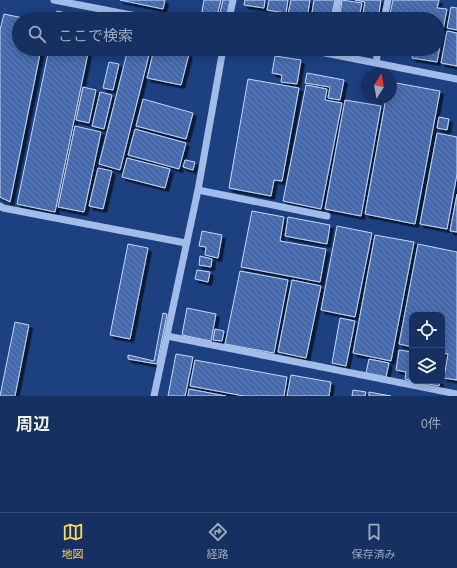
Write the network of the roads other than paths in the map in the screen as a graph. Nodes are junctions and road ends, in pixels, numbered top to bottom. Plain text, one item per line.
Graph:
1 (54, 0) edge
2 (233, 0) edge
3 (338, 0) edge
4 (388, 0) edge
5 (116, 12) edge
6 (230, 12) edge
7 (336, 12) edge
8 (385, 12) edge
9 (222, 56) edge
10 (349, 56) edge
11 (377, 56) edge
12 (376, 63) junction
13 (457, 79) edge
14 (198, 190) junction
15 (0, 206) edge
16 (326, 216) dead end
17 (186, 242) junction
18 (167, 336) junction
19 (457, 394) edge
20 (154, 396) edge

1 - 5 street
2 - 6 street
3 - 7 street
4 - 8 street
9 - 14 street
10 - 12 street
11 - 12 street
12 - 13 street
14 - 16 street
14 - 17 street
15 - 17 street
17 - 18 street
18 - 19 street
18 - 20 street

